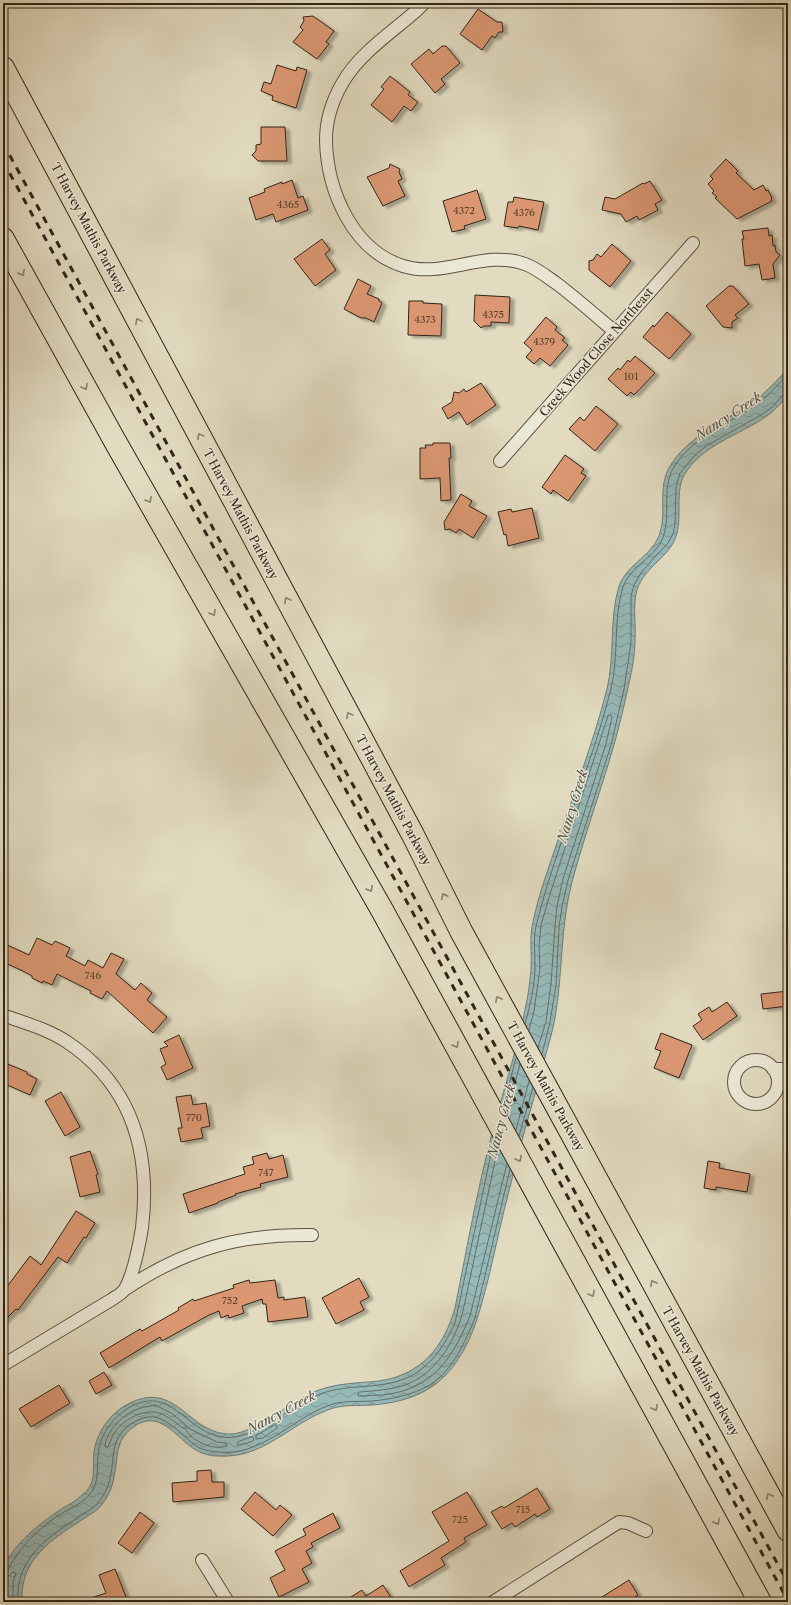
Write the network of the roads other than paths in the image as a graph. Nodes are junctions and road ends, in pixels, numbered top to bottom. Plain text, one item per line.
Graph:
1 (424, 3) edge
2 (3, 68) edge
3 (3, 239) edge
4 (692, 243) dead end
5 (614, 331) junction
6 (500, 461) dead end
7 (3, 1015) edge
8 (773, 1069) dead end
9 (788, 1069) edge
10 (312, 1235) dead end
11 (124, 1290) junction
12 (3, 1365) edge
13 (646, 1530) dead end
14 (788, 1530) edge
15 (202, 1560) dead end
16 (228, 1602) edge
17 (493, 1602) edge
18 (760, 1602) edge

1 - 5 street
14 -> 2 highway, T Harvey Mathis Parkway
3 -> 18 highway
4 - 5 street, Creek Wood Close Northeast
5 - 6 street, Creek Wood Close Northeast
7 - 11 street
8 - 9 street
10 - 11 street
11 - 12 street
13 - 17 street
15 - 16 street

